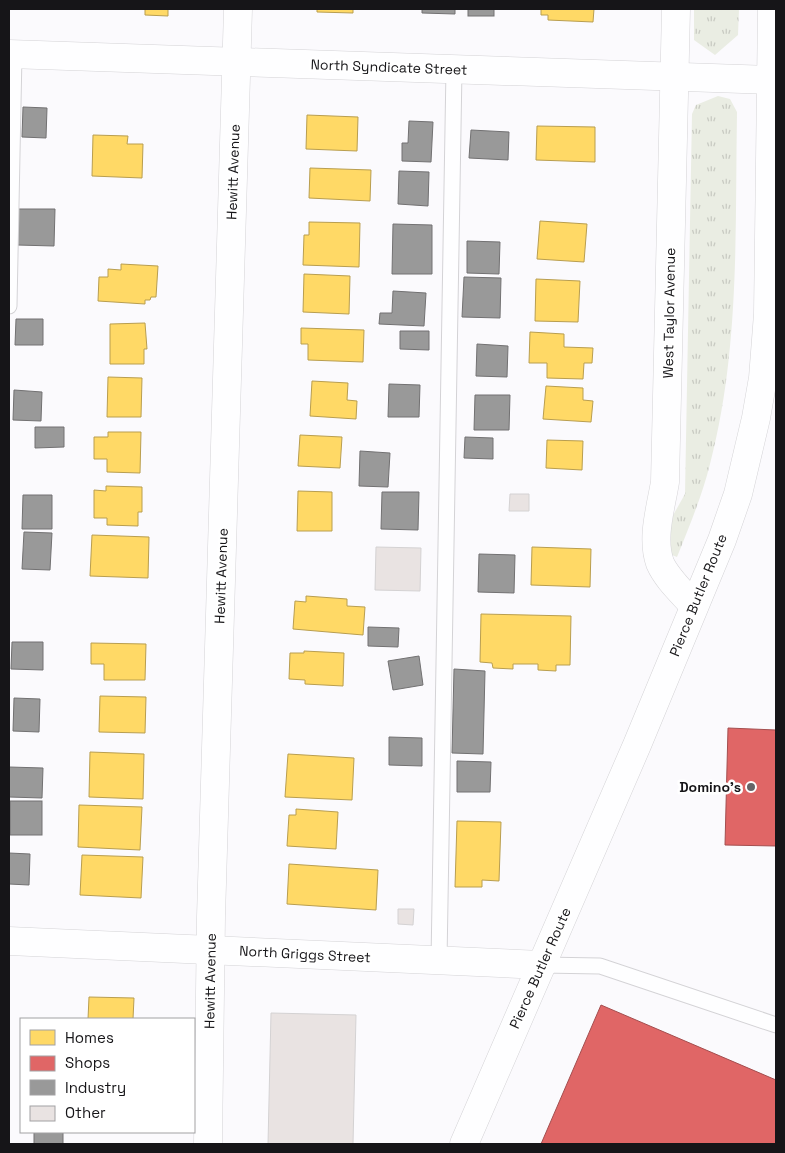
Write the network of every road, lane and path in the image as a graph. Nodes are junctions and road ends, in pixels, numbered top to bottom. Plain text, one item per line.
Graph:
1 (238, 9) edge
2 (676, 9) edge
3 (772, 9) edge
4 (12, 54) edge
5 (236, 61) junction
6 (454, 69) junction
7 (674, 76) junction
8 (773, 80) edge
9 (9, 306) edge
10 (694, 606) junction
11 (9, 941) edge
12 (211, 949) junction
13 (439, 961) junction
14 (542, 965) junction
15 (776, 1025) edge
16 (208, 1144) edge
17 (464, 1144) edge

1 - 5 street, Hewitt Avenue
2 - 7 street, West Taylor Avenue
3 - 8 street, Pierce Butler Route
4 - 5 street, North Syndicate Street
4 - 9 lane
5 - 6 street, North Syndicate Street
5 - 12 street, Hewitt Avenue
6 - 7 street, North Syndicate Street
6 - 13 lane
7 - 8 street, North Syndicate Street
7 - 10 street, West Taylor Avenue
8 - 10 street, Pierce Butler Route
10 - 14 street, Pierce Butler Route
11 - 12 street, North Griggs Street
12 - 13 street, North Griggs Street
12 - 16 street, Hewitt Avenue
13 - 14 street, North Griggs Street
14 - 15 lane
14 - 17 street, Pierce Butler Route

